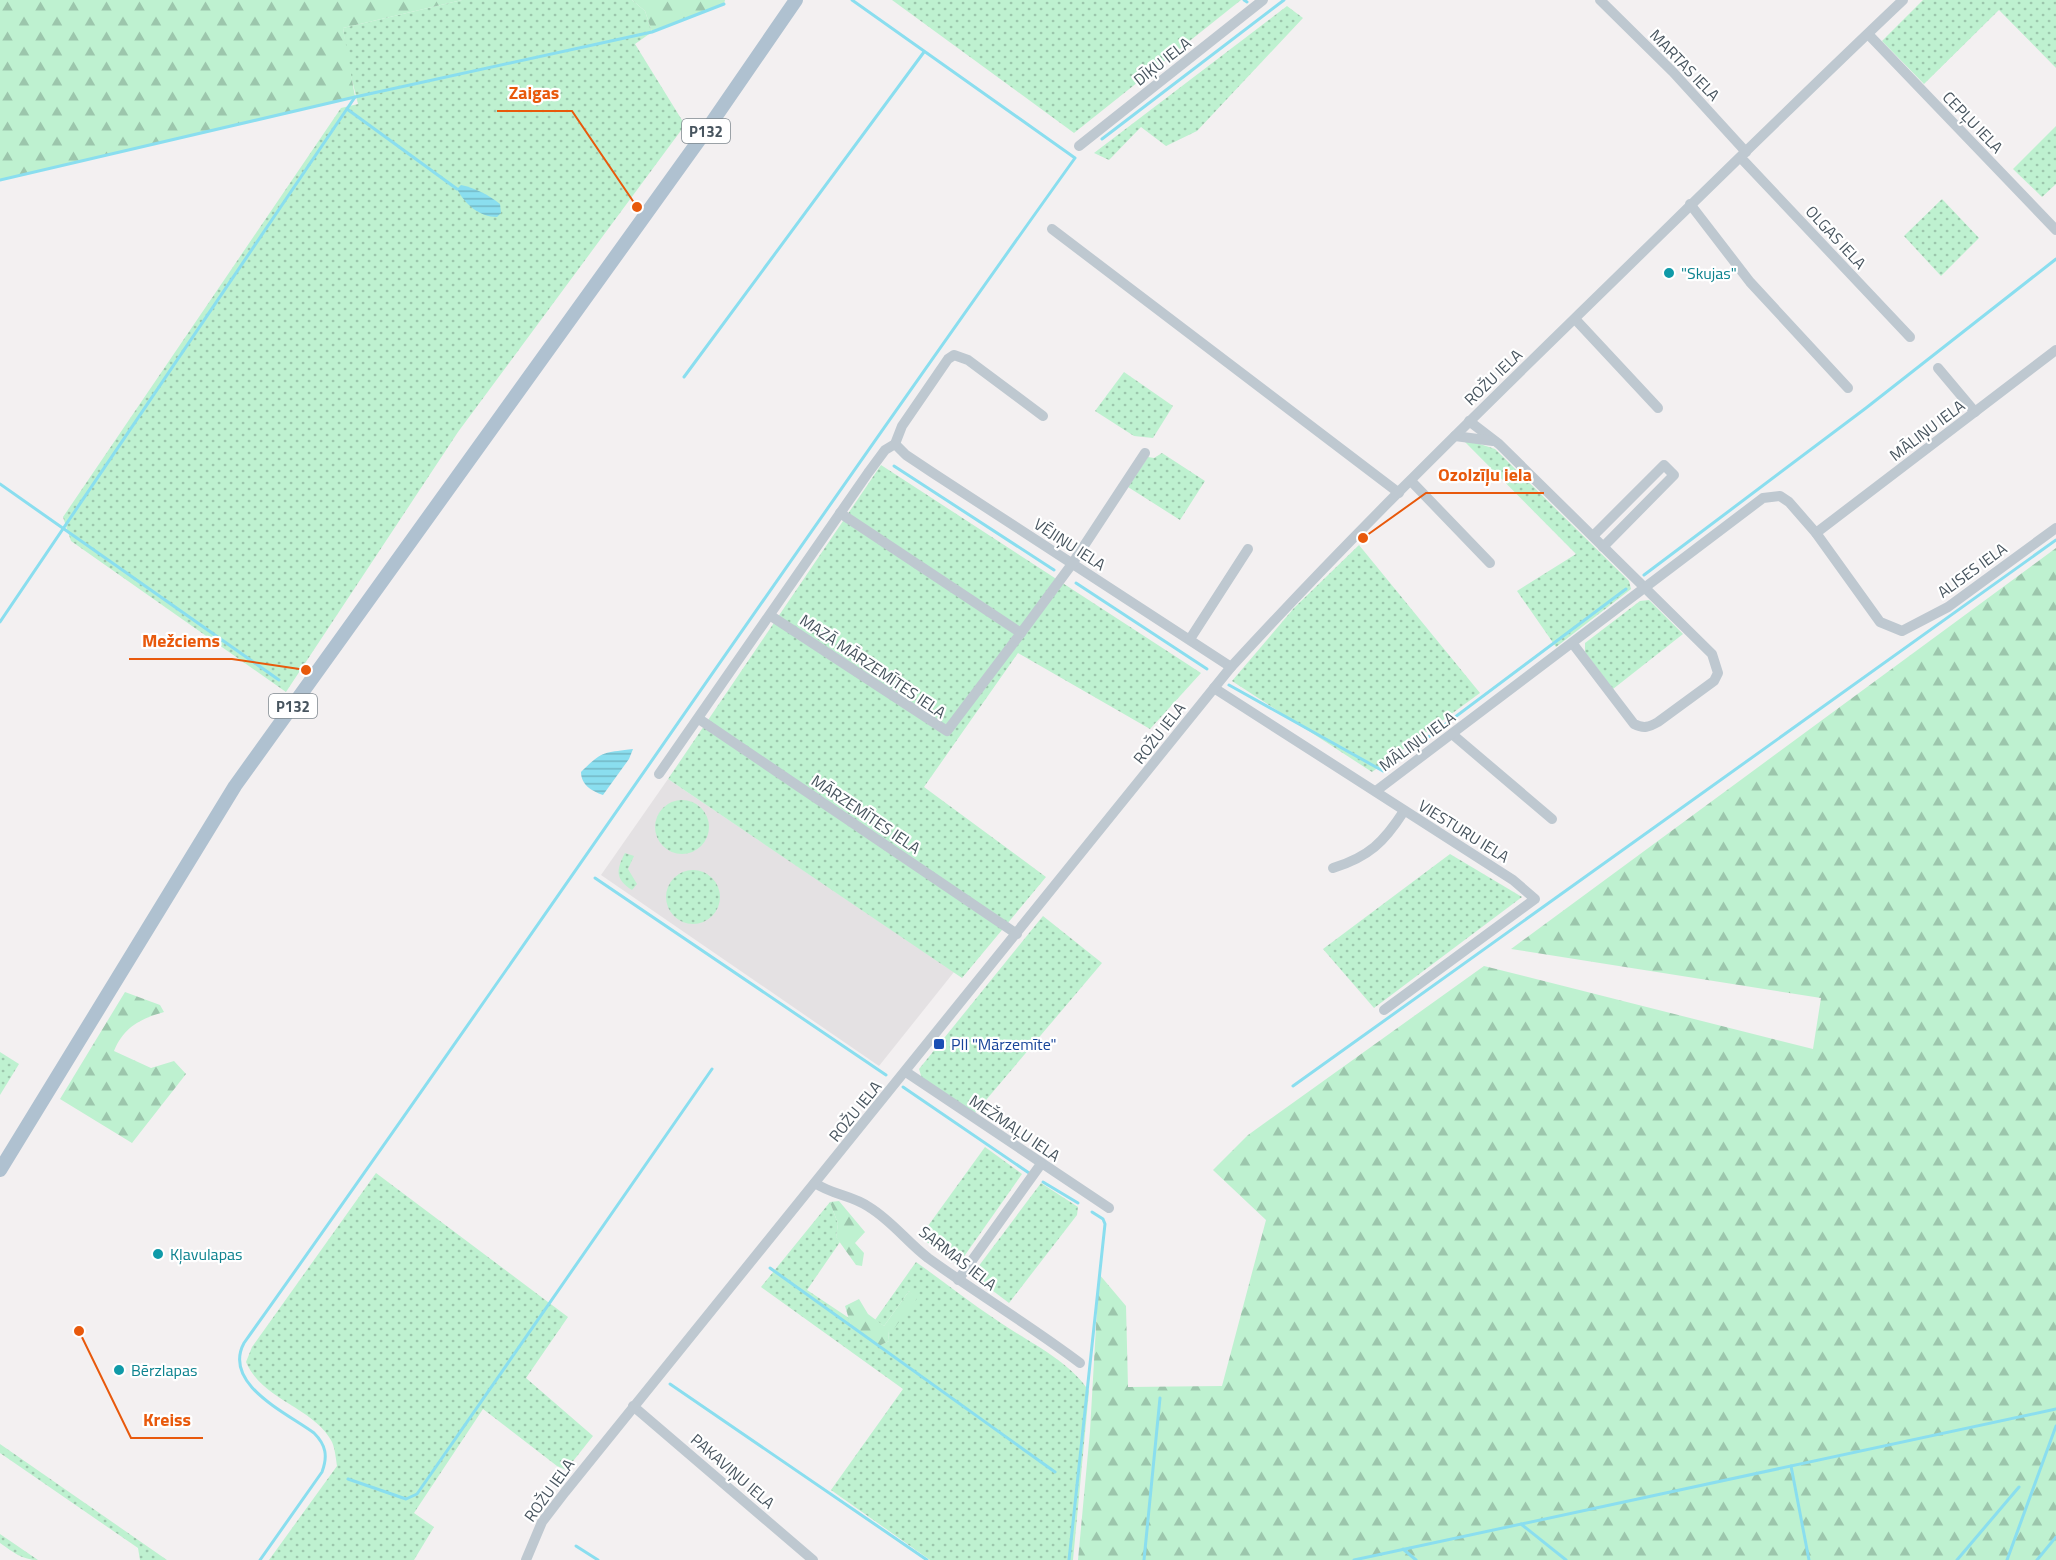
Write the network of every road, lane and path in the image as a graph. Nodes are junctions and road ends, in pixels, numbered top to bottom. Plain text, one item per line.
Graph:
1 (796, 0) edge
2 (1263, 0) edge
3 (1600, 0) edge
4 (1903, 0) edge
5 (1868, 34) junction
6 (1079, 146) dead end
7 (1743, 155) junction
8 (1690, 204) junction
9 (1052, 229) dead end
10 (2056, 230) edge
11 (1575, 319) junction
12 (1910, 337) dead end
13 (2056, 350) edge
14 (1938, 368) dead end
15 (1848, 388) dead end
16 (1658, 408) dead end
17 (1975, 412) junction
18 (1043, 416) dead end
19 (1469, 422) junction
20 (1455, 436) junction
21 (1494, 441) junction
22 (895, 444) junction
23 (1145, 453) dead end
24 (1411, 481) junction
25 (1399, 493) junction
26 (840, 513) junction
27 (2056, 528) edge
28 (1816, 533) junction
29 (1593, 536) junction
30 (1603, 547) junction
31 (1248, 549) dead end
32 (1490, 562) dead end
33 (1072, 564) junction
34 (1645, 589) junction
35 (771, 616) junction
36 (1021, 633) junction
37 (1190, 639) junction
38 (1573, 644) junction
39 (1232, 667) junction
40 (1214, 688) junction
41 (699, 718) junction
42 (1452, 734) junction
43 (659, 774) dead end
44 (1376, 791) junction
45 (1404, 811) junction
46 (1552, 819) dead end
47 (1333, 868) dead end
48 (1017, 934) junction
49 (1384, 1010) dead end
50 (906, 1072) junction
51 (1041, 1164) junction
52 (0, 1170) edge
53 (815, 1184) junction
54 (1108, 1208) dead end
55 (958, 1280) junction
56 (1080, 1363) dead end
57 (633, 1406) junction
58 (526, 1560) edge
59 (813, 1560) edge

1 - 52 main road, P132
2 - 6 street, DĪĶU IELA
3 - 7 street, MARTAS IELA
4 - 5 street, ROŽU IELA
5 - 7 street, ROŽU IELA
5 - 10 street, CEPĻU IELA
7 - 8 street, ROŽU IELA
7 - 12 street, OLGAS IELA
8 - 11 street, ROŽU IELA
8 - 15 street
9 - 25 street
11 - 16 street
11 - 19 street, ROŽU IELA
13 - 17 street, MĀLIŅU IELA
14 - 17 street
17 - 28 street, MĀLIŅU IELA
18 - 22 street
19 - 20 street, ROŽU IELA
19 - 21 street
20 - 21 street
20 - 24 street, ROŽU IELA
21 - 29 street
22 - 26 street
22 - 33 street, VĒJIŅU IELA
23 - 33 street
24 - 25 street, ROŽU IELA
24 - 32 street
25 - 39 street, ROŽU IELA
26 - 35 street
26 - 36 street
27 - 28 street, ALISES IELA
28 - 34 street, MĀLIŅU IELA
29 - 30 street
29 - 30 street
30 - 34 street
31 - 37 street
33 - 36 street
33 - 37 street, VĒJIŅU IELA
34 - 38 street, MĀLIŅU IELA
34 - 38 street
35 - 36 street, MAZĀ MĀRZEMĪTES IELA
35 - 41 street
37 - 39 street, VĒJIŅU IELA
38 - 42 street, MĀLIŅU IELA
39 - 40 street, ROŽU IELA
40 - 44 street, MĀLIŅU IELA
40 - 48 street, ROŽU IELA
41 - 43 street
41 - 48 street, MĀRZEMĪTES IELA
42 - 44 street, MĀLIŅU IELA
42 - 46 street
44 - 45 street, VIESTURU IELA
45 - 47 street
45 - 49 street, VIESTURU IELA
48 - 50 street, ROŽU IELA
50 - 51 street, MEŽMAĻU IELA
50 - 53 street, ROŽU IELA
51 - 54 street, MEŽMAĻU IELA
51 - 55 street
53 - 55 street, SARMAS IELA
53 - 57 street, ROŽU IELA
55 - 56 street, SARMAS IELA
57 - 58 street, ROŽU IELA
57 - 59 street, PAKAVIŅU IELA

